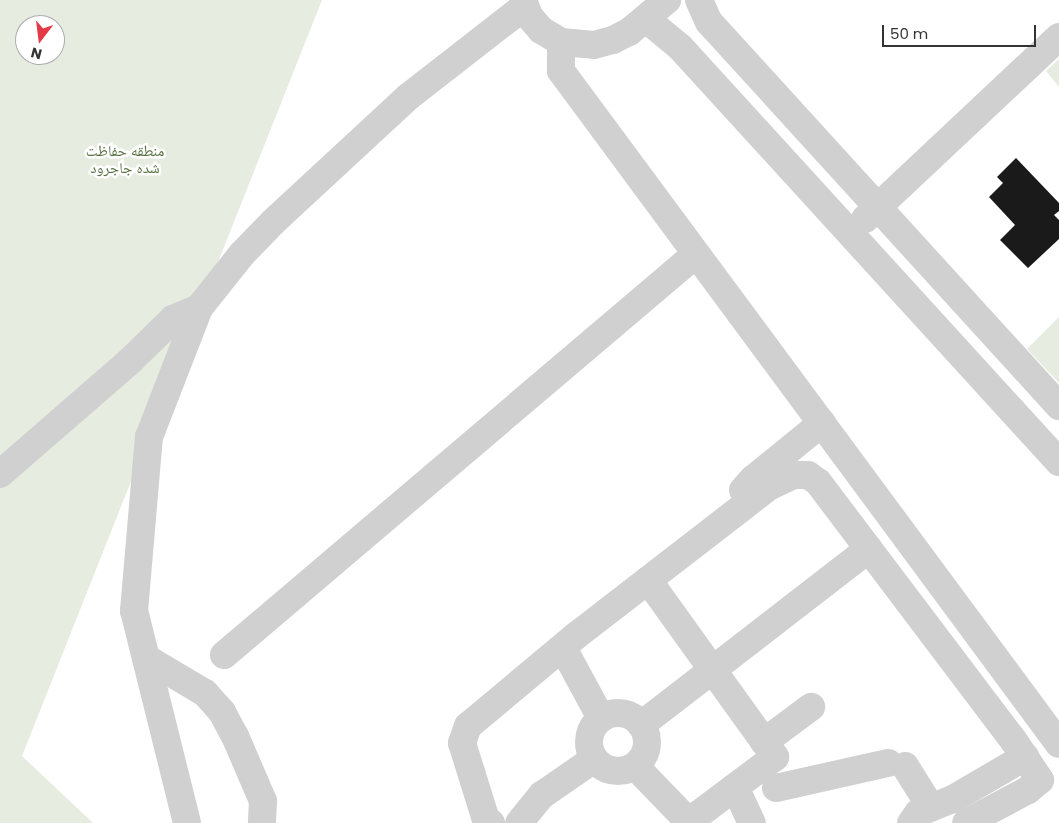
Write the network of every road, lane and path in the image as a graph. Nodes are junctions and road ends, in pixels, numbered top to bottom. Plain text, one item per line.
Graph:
1 (667, 0) edge
2 (699, 0) edge
3 (524, 3) edge
4 (646, 19) junction
5 (1059, 37) edge
6 (561, 42) junction
7 (878, 207) junction
8 (850, 232) junction
9 (696, 254) junction
10 (199, 308) junction
11 (1059, 406) edge
12 (822, 423) junction
13 (1059, 462) edge
14 (0, 474) edge
15 (737, 510) junction
16 (869, 549) junction
17 (648, 580) junction
18 (562, 648) junction
19 (224, 655) dead end
20 (146, 658) junction
21 (712, 670) junction
22 (811, 707) dead end
23 (601, 718) junction
24 (642, 725) junction
25 (1059, 744) edge
26 (1025, 757) junction
27 (594, 759) junction
28 (635, 766) junction
29 (772, 775) junction
30 (735, 787) junction
31 (921, 815) edge
32 (688, 822) edge
33 (187, 823) edge
34 (262, 823) edge
35 (491, 823) edge
36 (519, 823) edge
37 (752, 823) edge
38 (966, 823) edge

1 - 4 lane
2 - 7 lane
3 - 6 lane
3 - 10 lane
4 - 6 lane
4 - 8 lane
5 - 7 lane
6 - 9 lane
7 - 8 lane
7 - 11 lane
8 - 13 lane
9 - 12 lane
9 - 19 lane
10 - 14 lane
10 - 20 lane
12 - 15 lane
12 - 25 lane
15 - 16 lane
15 - 17 lane
16 - 21 lane
16 - 26 lane
17 - 18 lane
17 - 21 lane
18 - 23 lane
18 - 35 lane
20 - 33 lane
20 - 34 lane
21 - 24 lane
21 - 29 lane
22 - 29 lane
23 - 24 lane
23 - 27 lane
24 - 28 lane
26 - 31 lane
26 - 38 lane
27 - 28 lane
27 - 36 lane
28 - 32 lane
29 - 30 lane
29 - 31 lane
30 - 32 lane
30 - 37 lane

